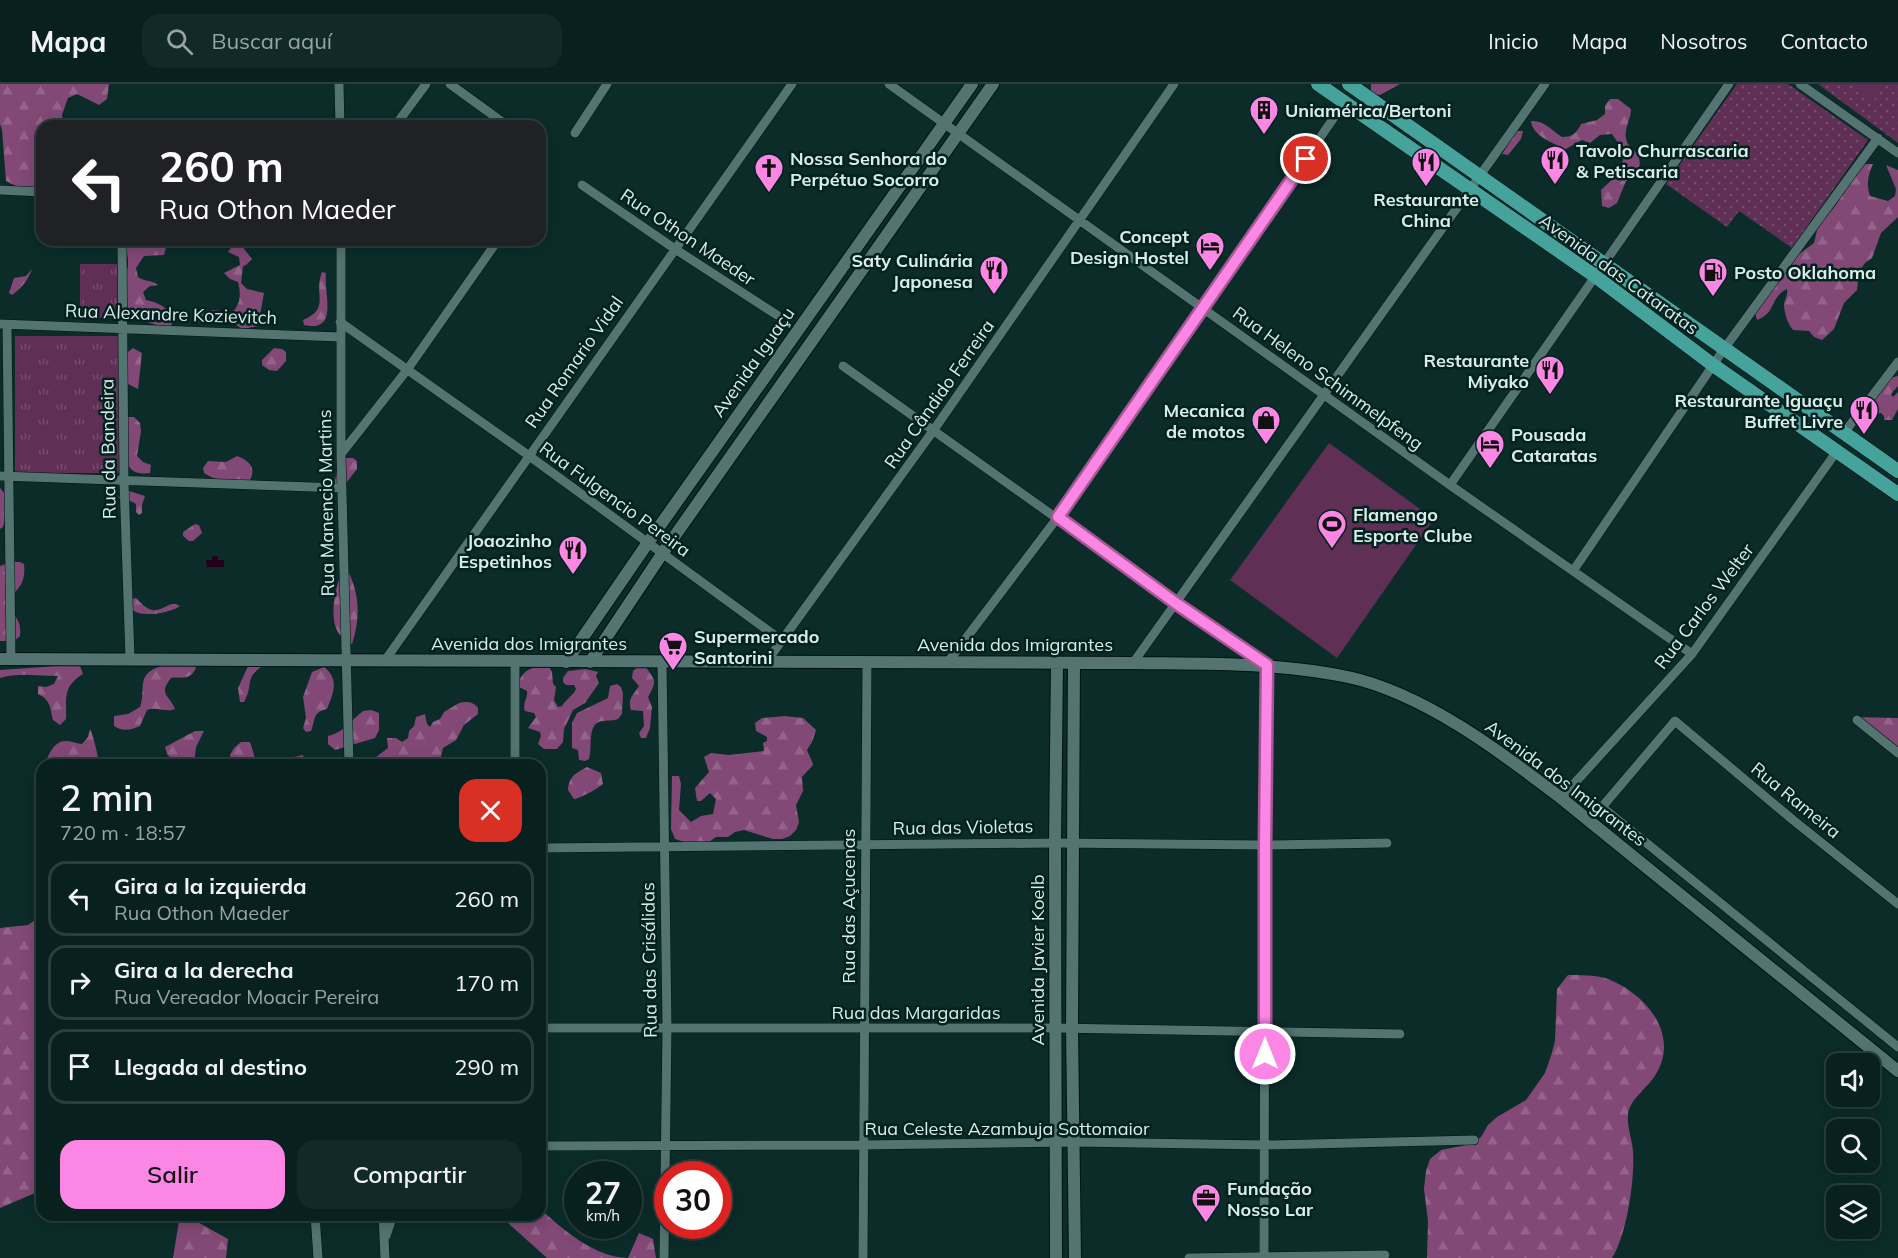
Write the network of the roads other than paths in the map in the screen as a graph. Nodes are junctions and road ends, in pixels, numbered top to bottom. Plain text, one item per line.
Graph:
1 (339, 84) edge
2 (426, 84) edge
3 (450, 84) edge
4 (607, 84) edge
5 (792, 84) edge
6 (889, 84) edge
7 (972, 84) edge
8 (993, 84) edge
9 (1174, 84) edge
10 (1318, 84) edge
11 (1545, 84) edge
12 (1729, 84) edge
13 (1800, 84) edge
14 (1355, 86) edge
15 (1344, 103) junction
16 (340, 120) edge
17 (399, 120) edge
18 (500, 120) edge
19 (945, 123) junction
20 (575, 132) dead end
21 (958, 132) junction
22 (1878, 138) junction
23 (1898, 153) edge
24 (1480, 175) junction
25 (582, 185) dead end
26 (1471, 189) junction
27 (0, 190) edge
28 (36, 192) edge
29 (1080, 222) junction
30 (122, 246) edge
31 (341, 246) edge
32 (494, 246) edge
33 (675, 249) junction
34 (1604, 262) junction
35 (1595, 276) junction
36 (1203, 308) junction
37 (777, 315) dead end
38 (340, 322) junction
39 (3, 325) edge
40 (122, 328) junction
41 (340, 337) junction
42 (1724, 349) junction
43 (1898, 362) edge
44 (1713, 365) junction
45 (843, 366) dead end
46 (407, 370) junction
47 (1325, 395) junction
48 (933, 431) junction
49 (1844, 433) junction
50 (1837, 451) junction
51 (341, 454) junction
52 (528, 455) junction
53 (1891, 461) edge
54 (1898, 471) edge
55 (5, 477) edge
56 (124, 482) junction
57 (1450, 486) junction
58 (342, 488) junction
59 (1898, 494) edge
60 (1058, 517) junction
61 (647, 544) junction
62 (662, 554) junction
63 (1573, 571) junction
64 (1177, 604) junction
65 (781, 640) junction
66 (1692, 654) junction
67 (130, 658) junction
68 (6, 659) edge
69 (347, 659) junction
70 (386, 659) junction
71 (662, 661) junction
72 (767, 661) junction
73 (515, 662) junction
74 (567, 662) junction
75 (590, 662) junction
76 (867, 662) junction
77 (948, 662) junction
78 (1057, 663) junction
79 (1074, 663) junction
80 (1134, 663) junction
81 (1267, 665) junction
82 (1857, 720) dead end
83 (1898, 753) edge
84 (349, 759) edge
85 (515, 759) edge
86 (1561, 798) junction
87 (1055, 843) junction
88 (1074, 843) junction
89 (1387, 843) dead end
90 (865, 845) junction
91 (1265, 845) junction
92 (546, 848) edge
93 (665, 848) junction
94 (1898, 904) edge
95 (546, 1028) edge
96 (667, 1028) junction
97 (864, 1028) junction
98 (1056, 1028) junction
99 (1072, 1028) junction
100 (1265, 1031) junction
101 (1400, 1034) dead end
102 (1898, 1047) edge
103 (1898, 1071) edge
104 (1474, 1140) dead end
105 (1075, 1142) junction
106 (1055, 1143) junction
107 (863, 1145) junction
108 (1265, 1145) junction
109 (546, 1146) edge
110 (666, 1146) junction
111 (315, 1221) edge
112 (383, 1221) edge
113 (391, 1221) edge
114 (385, 1242) junction
115 (1385, 1255) dead end
116 (1264, 1257) edge
117 (318, 1258) edge
118 (385, 1258) edge
119 (664, 1258) edge
120 (863, 1258) edge
121 (1056, 1258) edge
122 (1075, 1258) edge
123 (1189, 1258) edge

1 - 16 street
2 - 17 street
3 - 18 street
4 - 20 street
5 - 33 street, Rua Romario Vidal
6 - 19 street, Rua Heleno Schimmelpfeng
7 - 19 street, Avenida Iguaçu
8 - 21 street, Avenida Iguaçu
9 - 29 street, Rua Cândido Ferreira
10 - 15 main road, Avenida das Cataratas
11 - 24 street
12 - 34 street
13 - 22 street
14 - 24 main road, Avenida das Cataratas
15 - 26 main road, Avenida das Cataratas
15 - 36 street
19 - 21 street, Rua Heleno Schimmelpfeng
19 - 61 street, Avenida Iguaçu
21 - 29 street, Rua Heleno Schimmelpfeng
21 - 62 street, Avenida Iguaçu
22 - 23 street
22 - 42 street
24 - 26 street
24 - 34 main road, Avenida das Cataratas
25 - 33 street, Rua Othon Maeder
26 - 35 main road, Avenida das Cataratas
26 - 47 street
27 - 28 street
29 - 36 street, Rua Heleno Schimmelpfeng
29 - 48 street, Rua Cândido Ferreira
30 - 40 street, Rua da Bandeira
31 - 38 street, Rua Manencio Martins
32 - 46 street
33 - 37 street, Rua Othon Maeder
33 - 52 street, Rua Romario Vidal
34 - 35 street
34 - 42 main road, Avenida das Cataratas
35 - 44 main road, Avenida das Cataratas
35 - 57 street
36 - 47 street, Rua Heleno Schimmelpfeng
36 - 60 street
38 - 41 street, Rua Manencio Martins
38 - 46 street, Rua Fulgencio Pereira
39 - 40 street, Rua Alexandre Kozievitch
39 - 55 street
40 - 41 street, Rua Alexandre Kozievitch
40 - 56 street, Rua da Bandeira
41 - 51 street, Rua Manencio Martins
42 - 44 street
42 - 49 main road, Avenida das Cataratas
43 - 49 street
44 - 50 main road, Avenida das Cataratas
44 - 63 street
45 - 48 street
46 - 51 street
46 - 52 street, Rua Fulgencio Pereira
47 - 57 street, Rua Heleno Schimmelpfeng
47 - 64 street
48 - 60 street
48 - 65 street, Rua Cândido Ferreira
49 - 53 main road, Avenida das Cataratas
50 - 59 main road, Avenida das Cataratas
50 - 66 street, Rua Carlos Welter
51 - 58 street, Rua Manencio Martins
52 - 61 street, Rua Fulgencio Pereira
52 - 70 street, Rua Romario Vidal
53 - 54 main road, Avenida das Cataratas
55 - 56 street
55 - 68 street
56 - 58 street
56 - 67 street, Rua da Bandeira
57 - 63 street, Rua Heleno Schimmelpfeng
58 - 69 street, Rua Manencio Martins
60 - 64 street
60 - 77 street
61 - 62 street, Rua Fulgencio Pereira
61 - 74 street, Avenida Iguaçu
62 - 65 street, Rua Fulgencio Pereira
62 - 75 street, Avenida Iguaçu
63 - 66 street, Rua Heleno Schimmelpfeng
64 - 80 street
64 - 81 street
65 - 72 street, Rua Cândido Ferreira
66 - 86 street, Rua Carlos Welter
67 - 68 street, Avenida dos Imigrantes
67 - 69 street, Avenida dos Imigrantes
69 - 70 street, Avenida dos Imigrantes
69 - 84 street, Rua Manencio Martins
70 - 73 street, Avenida dos Imigrantes
71 - 72 street, Avenida dos Imigrantes
71 - 75 street, Avenida dos Imigrantes
71 - 93 street, Rua das Crisálidas
72 - 76 street, Avenida dos Imigrantes
73 - 74 street, Avenida dos Imigrantes
73 - 85 street
74 - 75 street, Avenida dos Imigrantes
76 - 77 street, Avenida dos Imigrantes
76 - 90 street, Rua das Açucenas
77 - 78 street, Avenida dos Imigrantes
78 - 79 street, Avenida dos Imigrantes
78 - 87 street, Avenida Javier Koelb
79 - 80 street, Avenida dos Imigrantes
79 - 88 street, Avenida Javier Koelb
80 - 81 street, Avenida dos Imigrantes
81 - 86 street, Avenida dos Imigrantes
81 - 91 street
82 - 83 street
86 - 103 street, Avenida dos Imigrantes
87 - 88 street, Rua das Violetas
87 - 90 street, Rua das Violetas
87 - 98 street, Avenida Javier Koelb
88 - 91 street, Rua das Violetas
88 - 99 street, Avenida Javier Koelb
89 - 91 street, Rua das Violetas
90 - 93 street, Rua das Violetas
90 - 97 street, Rua das Açucenas
91 - 100 street
92 - 93 street, Rua das Violetas
93 - 96 street, Rua das Crisálidas
94 - 102 street, Rua Rameira
95 - 96 street, Rua das Margaridas
96 - 97 street, Rua das Margaridas
96 - 110 street, Rua das Crisálidas
97 - 98 street, Rua das Margaridas
97 - 107 street, Rua das Açucenas
98 - 99 street, Rua das Margaridas
98 - 106 street, Avenida Javier Koelb
99 - 100 street, Rua das Margaridas
99 - 105 street, Avenida Javier Koelb
100 - 101 street, Rua das Margaridas
100 - 108 street
104 - 108 street, Rua Celeste Azambuja Sottomaior
105 - 106 street, Rua Celeste Azambuja Sottomaior
105 - 108 street, Rua Celeste Azambuja Sottomaior
105 - 122 street, Avenida Javier Koelb
106 - 107 street, Rua Celeste Azambuja Sottomaior
106 - 121 street, Avenida Javier Koelb
107 - 110 street, Rua Celeste Azambuja Sottomaior
107 - 120 street, Rua das Açucenas
108 - 116 street
109 - 110 street, Rua Celeste Azambuja Sottomaior
110 - 119 street, Rua das Crisálidas
111 - 117 street
112 - 114 street
113 - 114 street
114 - 118 street
115 - 116 street
116 - 123 street

